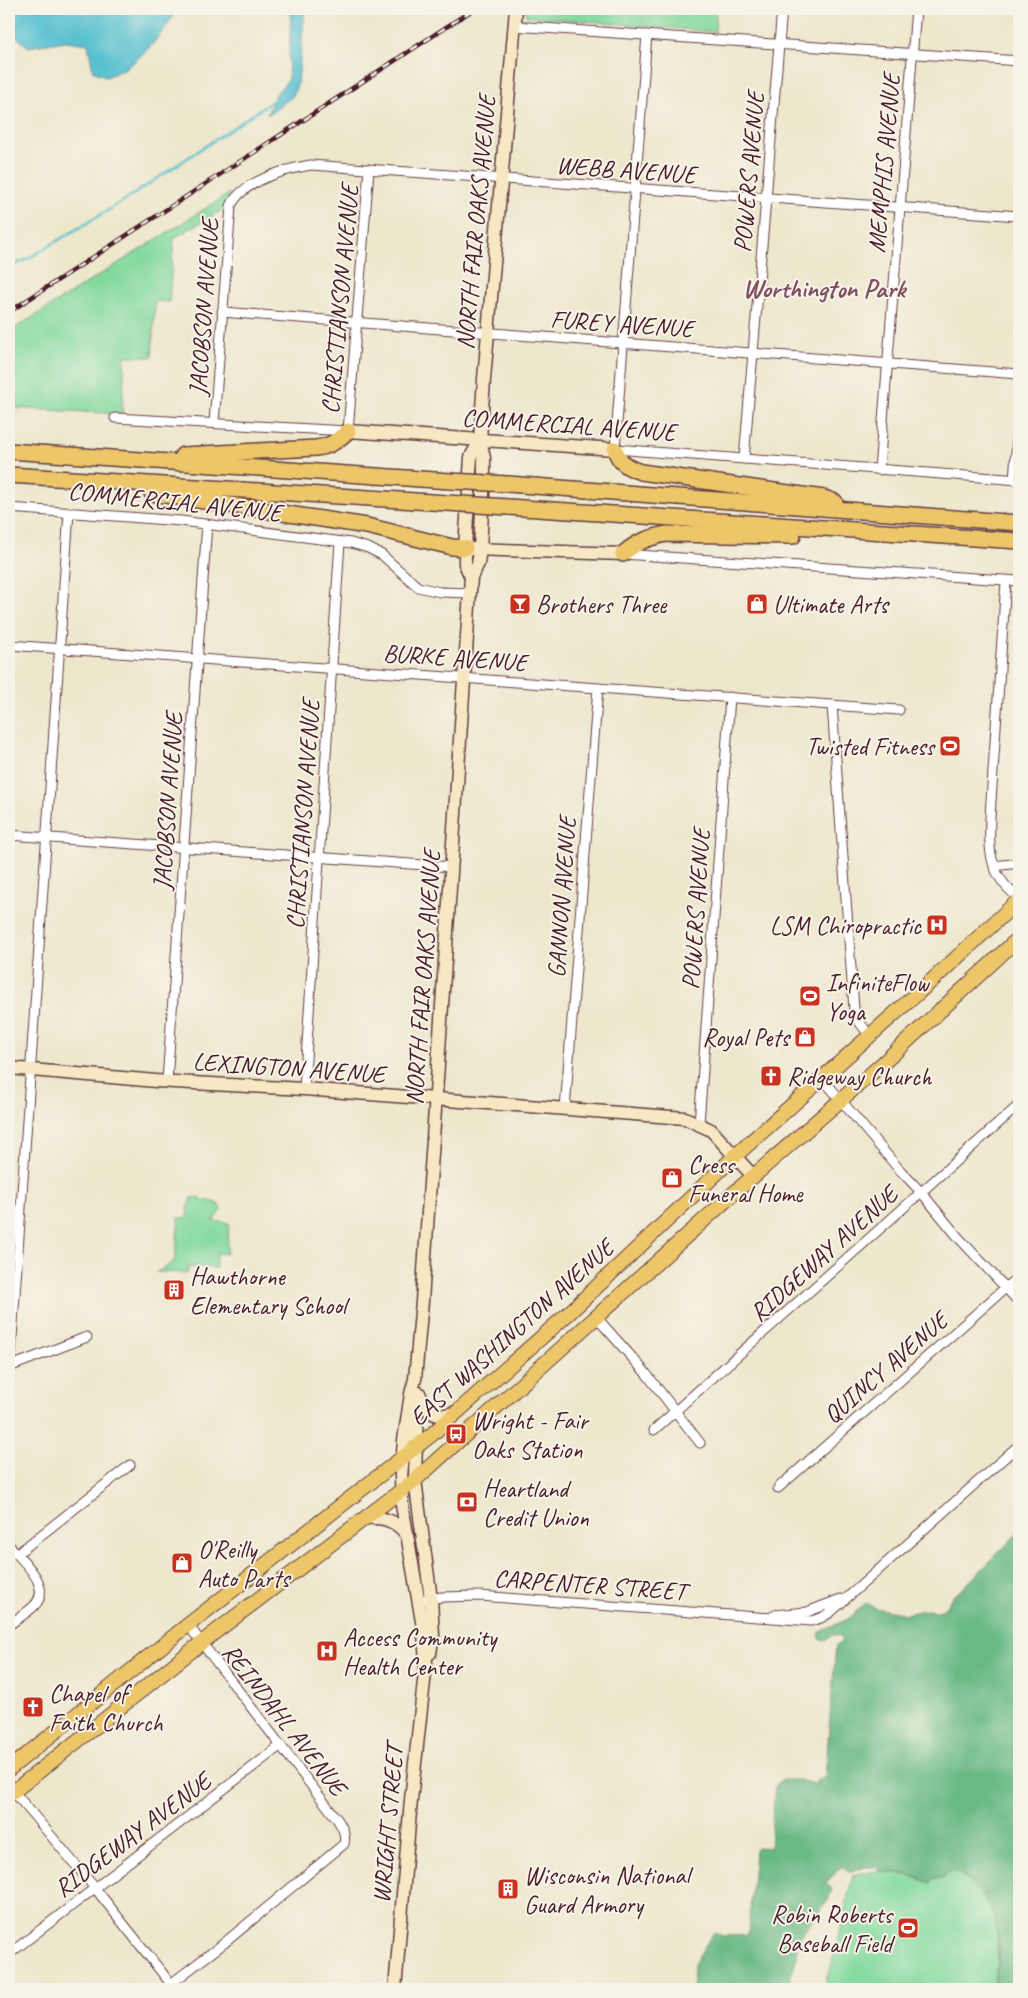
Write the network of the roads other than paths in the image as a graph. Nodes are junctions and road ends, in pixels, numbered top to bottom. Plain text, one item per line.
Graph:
1 (516, 9) edge
2 (782, 9) edge
3 (916, 9) edge
4 (514, 26) junction
5 (646, 35) junction
6 (779, 44) junction
7 (912, 53) junction
8 (1019, 61) edge
9 (369, 169) junction
10 (501, 179) junction
11 (635, 190) junction
12 (237, 196) joint
13 (766, 200) junction
14 (900, 208) junction
15 (1019, 216) edge
16 (222, 312) junction
17 (357, 322) junction
18 (488, 332) junction
19 (623, 343) junction
20 (753, 353) junction
21 (887, 363) junction
22 (1019, 374) edge
23 (1019, 411) edge
24 (115, 418) dead end
25 (214, 423) junction
26 (348, 431) junction
27 (480, 440) junction
28 (615, 449) junction
29 (9, 451) edge
30 (107, 458) junction
31 (744, 459) junction
32 (879, 470) junction
33 (9, 475) edge
34 (47, 477) junction
35 (1016, 480) edge
36 (9, 508) edge
37 (855, 510) junction
38 (69, 512) junction
39 (1019, 523) edge
40 (207, 524) junction
41 (999, 540) junction
42 (1019, 541) edge
43 (340, 542) junction
44 (473, 549) junction
45 (623, 554) junction
46 (1006, 581) junction
47 (1019, 581) edge
48 (470, 593) junction
49 (9, 644) edge
50 (60, 648) junction
51 (198, 658) junction
52 (332, 668) junction
53 (465, 678) junction
54 (598, 688) junction
55 (730, 697) junction
56 (832, 705) junction
57 (898, 710) dead end
58 (9, 835) edge
59 (46, 838) junction
60 (184, 848) junction
61 (319, 858) junction
62 (1019, 863) edge
63 (994, 866) junction
64 (452, 867) junction
65 (1019, 899) edge
66 (1019, 938) edge
67 (870, 1036) junction
68 (9, 1068) edge
69 (30, 1070) junction
70 (823, 1079) junction
71 (167, 1082) junction
72 (304, 1089) junction
73 (435, 1099) junction
74 (841, 1100) junction
75 (1019, 1105) edge
76 (565, 1109) junction
77 (700, 1124) junction
78 (735, 1156) junction
79 (753, 1176) junction
80 (921, 1192) junction
81 (1019, 1276) edge
82 (1006, 1288) junction
83 (1019, 1302) edge
84 (597, 1318) junction
85 (87, 1337) dead end
86 (9, 1367) edge
87 (416, 1384) junction
88 (459, 1411) junction
89 (676, 1411) junction
90 (654, 1430) dead end
91 (700, 1443) dead end
92 (1019, 1445) edge
93 (415, 1449) junction
94 (402, 1459) junction
95 (130, 1465) dead end
96 (415, 1480) junction
97 (778, 1488) dead end
98 (401, 1491) junction
99 (365, 1518) junction
100 (407, 1535) junction
101 (9, 1545) edge
102 (16, 1554) junction
103 (431, 1599) junction
104 (418, 1600) junction
105 (9, 1625) edge
106 (188, 1625) junction
107 (201, 1644) junction
108 (426, 1662) junction
109 (280, 1746) junction
110 (9, 1770) edge
111 (10, 1791) edge
112 (95, 1888) junction
113 (9, 1954) edge
114 (167, 1987) edge
115 (395, 1989) edge

1 - 4 street, NORTH FAIR OAKS AVENUE
2 - 6 street, POWERS AVENUE
3 - 7 street, MEMPHIS AVENUE
4 - 5 street
4 - 10 street, NORTH FAIR OAKS AVENUE
5 - 6 street
5 - 11 street
6 - 7 street
6 - 13 street, POWERS AVENUE
7 - 8 street
7 - 14 street, MEMPHIS AVENUE
9 - 10 street, WEBB AVENUE
9 - 12 street, WEBB AVENUE
9 - 17 street, CHRISTIANSON AVENUE
10 - 11 street, WEBB AVENUE
10 - 18 street, NORTH FAIR OAKS AVENUE
11 - 13 street, WEBB AVENUE
11 - 19 street
12 - 16 street, JACOBSON AVENUE
13 - 14 street, WEBB AVENUE
13 - 20 street, POWERS AVENUE
14 - 15 street, WEBB AVENUE
14 - 21 street, MEMPHIS AVENUE
16 - 17 street, FUREY AVENUE
16 - 25 street, JACOBSON AVENUE
17 - 18 street, FUREY AVENUE
17 - 26 street, CHRISTIANSON AVENUE
18 - 19 street, FUREY AVENUE
18 - 27 street, NORTH FAIR OAKS AVENUE
19 - 20 street, FUREY AVENUE
19 - 28 street
20 - 21 street, FUREY AVENUE
20 - 31 street, POWERS AVENUE
21 - 22 street, FUREY AVENUE
21 - 32 street, MEMPHIS AVENUE
23 - 35 street
24 - 25 street, COMMERCIAL AVENUE
25 - 26 street, COMMERCIAL AVENUE
26 - 27 street, COMMERCIAL AVENUE
26 - 30 highway
27 - 28 street, COMMERCIAL AVENUE
27 - 44 street, NORTH FAIR OAKS AVENUE
28 - 31 street, COMMERCIAL AVENUE
28 - 37 highway
29 - 30 highway
30 - 37 highway, bridge
31 - 32 street, COMMERCIAL AVENUE
32 - 35 street, COMMERCIAL AVENUE
33 - 34 highway
34 - 41 highway, bridge
34 - 44 highway
36 - 38 street, COMMERCIAL AVENUE
37 - 39 highway
38 - 40 street, COMMERCIAL AVENUE
38 - 50 street
40 - 43 street, COMMERCIAL AVENUE
40 - 51 street, JACOBSON AVENUE
41 - 42 highway
41 - 45 highway
43 - 48 street, COMMERCIAL AVENUE
43 - 52 street, CHRISTIANSON AVENUE
44 - 45 street
44 - 48 street, NORTH FAIR OAKS AVENUE
45 - 46 street
46 - 47 street
46 - 63 street
48 - 53 street, NORTH FAIR OAKS AVENUE
49 - 50 street, BURKE AVENUE
50 - 51 street, BURKE AVENUE
50 - 59 street
51 - 52 street, BURKE AVENUE
51 - 60 street, JACOBSON AVENUE
52 - 53 street, BURKE AVENUE
52 - 61 street, CHRISTIANSON AVENUE
53 - 54 street, BURKE AVENUE
53 - 64 street, NORTH FAIR OAKS AVENUE
54 - 55 street, BURKE AVENUE
54 - 76 street, GANNON AVENUE
55 - 56 street, BURKE AVENUE
55 - 77 street, POWERS AVENUE
56 - 57 street, BURKE AVENUE
56 - 67 street
58 - 59 street
59 - 60 street
59 - 69 street
60 - 61 street
60 - 71 street, JACOBSON AVENUE
61 - 64 street
61 - 72 street, CHRISTIANSON AVENUE
62 - 63 street
63 - 65 street
64 - 73 street, NORTH FAIR OAKS AVENUE
65 - 67 main road, EAST WASHINGTON AVENUE
66 - 74 main road, EAST WASHINGTON AVENUE
67 - 70 main road, EAST WASHINGTON AVENUE
68 - 69 street, LEXINGTON AVENUE
69 - 71 street, LEXINGTON AVENUE
69 - 86 street
70 - 74 street
70 - 78 main road, EAST WASHINGTON AVENUE
71 - 72 street, LEXINGTON AVENUE
72 - 73 street, LEXINGTON AVENUE
73 - 76 street, LEXINGTON AVENUE
73 - 87 street, NORTH FAIR OAKS AVENUE
74 - 79 main road, EAST WASHINGTON AVENUE
74 - 80 street
75 - 80 street, RIDGEWAY AVENUE
76 - 77 street, LEXINGTON AVENUE
77 - 78 street, LEXINGTON AVENUE
78 - 79 street, LEXINGTON AVENUE
78 - 88 main road, EAST WASHINGTON AVENUE
79 - 84 main road, EAST WASHINGTON AVENUE
80 - 82 street
80 - 89 street, RIDGEWAY AVENUE
81 - 82 street, QUINCY AVENUE
82 - 83 street
82 - 97 street, QUINCY AVENUE
84 - 89 street
84 - 96 main road, EAST WASHINGTON AVENUE
85 - 86 street
87 - 88 street
87 - 93 street, NORTH FAIR OAKS AVENUE
87 - 94 street, NORTH FAIR OAKS AVENUE
88 - 93 main road, EAST WASHINGTON AVENUE
89 - 90 street, RIDGEWAY AVENUE
89 - 91 street
92 - 103 street, CARPENTER STREET
93 - 94 main road, EAST WASHINGTON AVENUE
93 - 96 street, NORTH FAIR OAKS AVENUE
94 - 98 street, NORTH FAIR OAKS AVENUE
94 - 106 main road, EAST WASHINGTON AVENUE
95 - 102 street
96 - 98 main road, EAST WASHINGTON AVENUE
96 - 103 street, WRIGHT STREET
98 - 99 main road, EAST WASHINGTON AVENUE
98 - 100 street, WRIGHT STREET
99 - 100 street
99 - 107 main road, EAST WASHINGTON AVENUE
100 - 104 street, WRIGHT STREET
101 - 102 street
102 - 105 street
103 - 104 street, CARPENTER STREET
103 - 108 street, WRIGHT STREET
104 - 108 street, WRIGHT STREET
106 - 107 street, REINDAHL AVENUE
106 - 110 main road, EAST WASHINGTON AVENUE
107 - 109 street, REINDAHL AVENUE
107 - 111 main road, EAST WASHINGTON AVENUE
108 - 115 street, WRIGHT STREET
109 - 112 street, RIDGEWAY AVENUE
109 - 114 street, REINDAHL AVENUE
111 - 112 street
112 - 113 street, RIDGEWAY AVENUE
112 - 114 street

